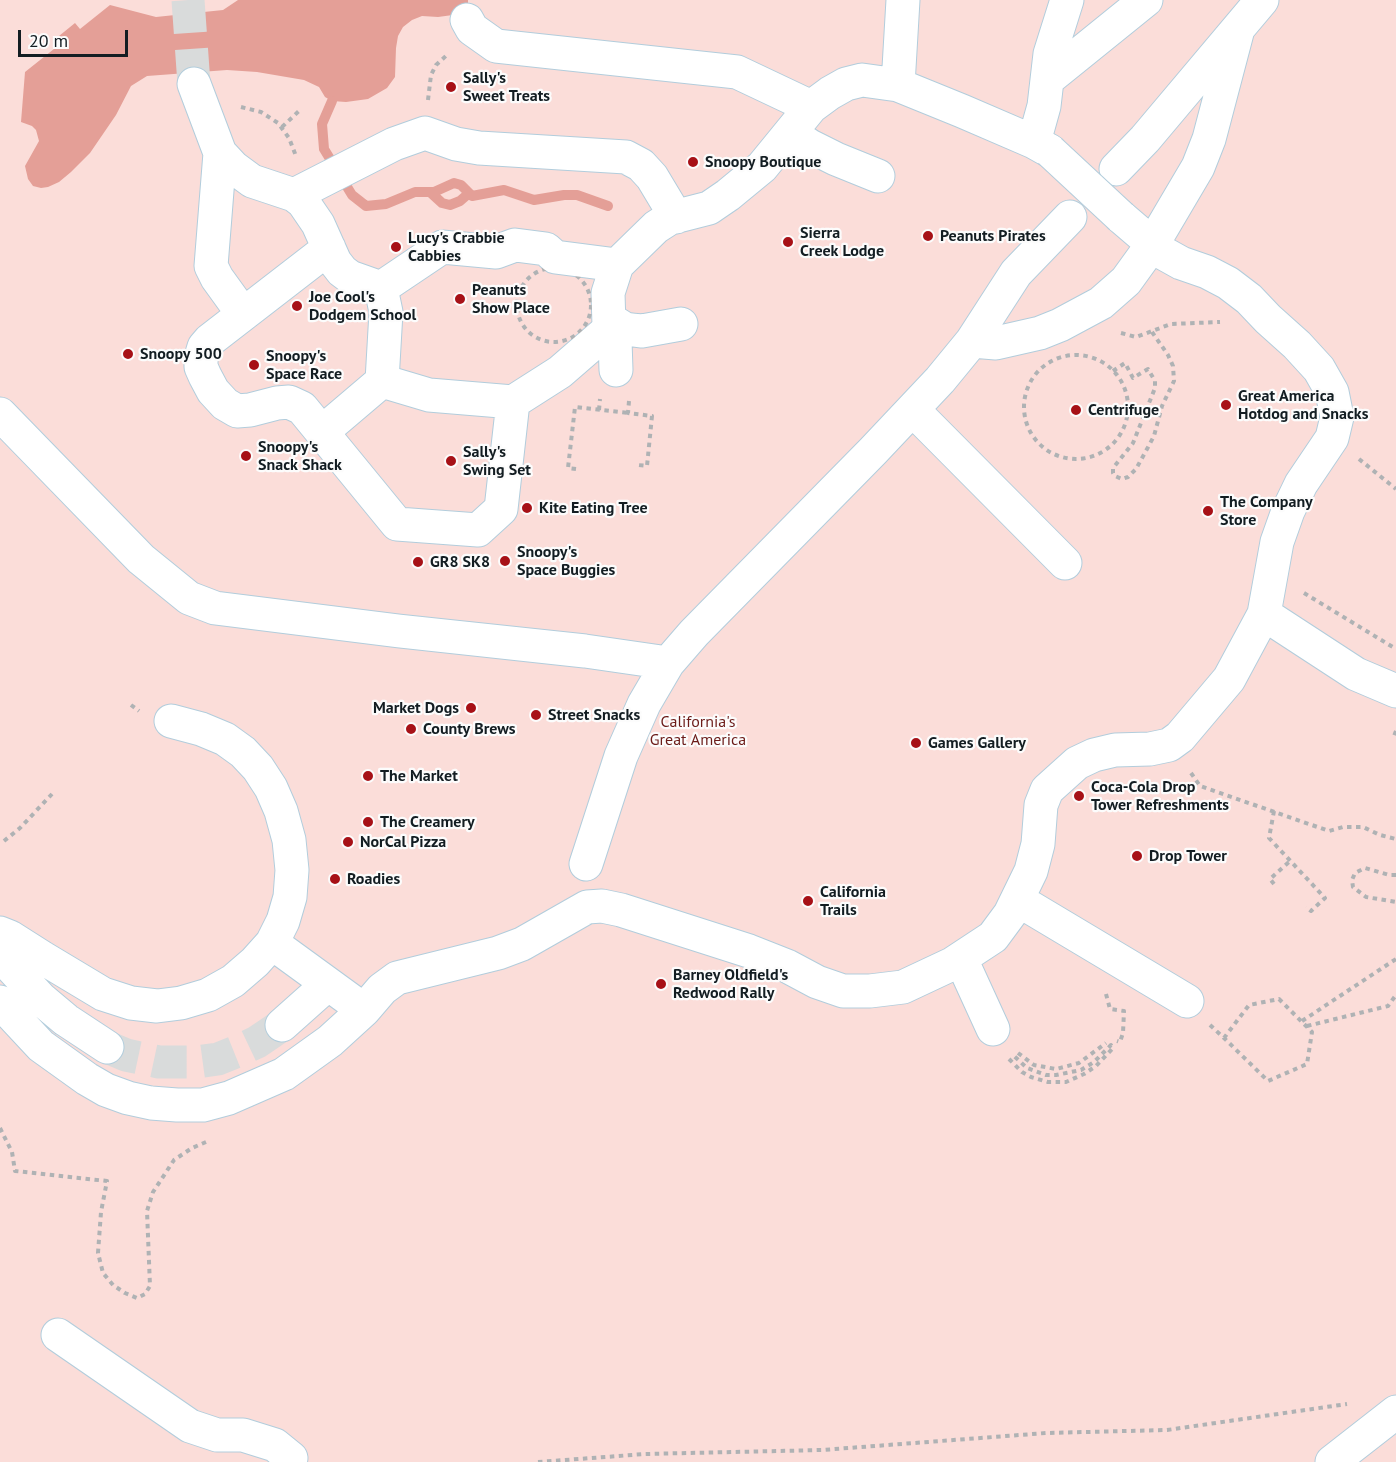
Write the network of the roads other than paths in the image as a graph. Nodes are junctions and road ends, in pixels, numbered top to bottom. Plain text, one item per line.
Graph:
1 (903, 0) edge
2 (1067, 0) edge
3 (1146, 0) edge
4 (1262, 0) edge
5 (467, 20) road end
6 (1238, 29) junction
7 (1047, 80) junction
8 (898, 85) junction
9 (198, 96) tunnel mouth
10 (811, 107) junction
11 (791, 133) junction
12 (1042, 146) junction
13 (220, 153) junction
14 (1116, 169) dead end
15 (878, 176) dead end
16 (308, 187) junction
17 (676, 217) junction
18 (1070, 217) dead end
19 (1152, 245) junction
20 (329, 248) junction
21 (617, 265) junction
22 (381, 288) junction
23 (600, 309) junction
24 (243, 314) junction
25 (681, 324) dead end
26 (972, 341) junction
27 (616, 370) road end
28 (382, 381) junction
29 (513, 402) junction
30 (913, 410) junction
31 (0, 414) edge
32 (322, 432) junction
33 (1065, 563) dead end
34 (1263, 614) junction
35 (668, 663) junction
36 (1396, 691) edge
37 (171, 721) dead end
38 (586, 864) dead end
39 (1018, 900) junction
40 (0, 933) edge
41 (272, 943) junction
42 (0, 955) edge
43 (961, 959) junction
44 (328, 984) junction
45 (1187, 1001) dead end
46 (0, 1002) edge
47 (364, 1010) junction
48 (282, 1025) tunnel mouth
49 (1004, 1041) road end
50 (107, 1047) tunnel mouth
51 (58, 1335) dead end
52 (1392, 1414) edge
53 (291, 1458) dead end
54 (1332, 1462) edge

1 - 8 street
2 - 7 street
3 - 7 street
4 - 6 street
5 - 10 street
6 - 14 street
6 - 19 street
7 - 12 street
8 - 10 street
8 - 12 street
9 - 13 street
10 - 11 street
11 - 15 street
11 - 17 street
12 - 19 street, bridge
13 - 16 street
13 - 24 street
16 - 17 street
16 - 20 street
17 - 21 street
18 - 26 street
19 - 26 street
19 - 34 street
20 - 22 street
20 - 24 street
21 - 22 street
21 - 23 street
22 - 28 street
23 - 25 street
23 - 27 street
23 - 29 street
24 - 32 street
26 - 30 street
28 - 29 street
28 - 32 street
29 - 32 street
30 - 33 street
30 - 35 street
31 - 35 street
34 - 36 street
34 - 39 street
35 - 38 street
37 - 41 street
39 - 43 street
39 - 45 street
40 - 41 street
41 - 44 street
42 - 50 street
43 - 47 street
43 - 49 street
44 - 47 street
44 - 48 street
46 - 47 street
51 - 53 street
52 - 54 street

